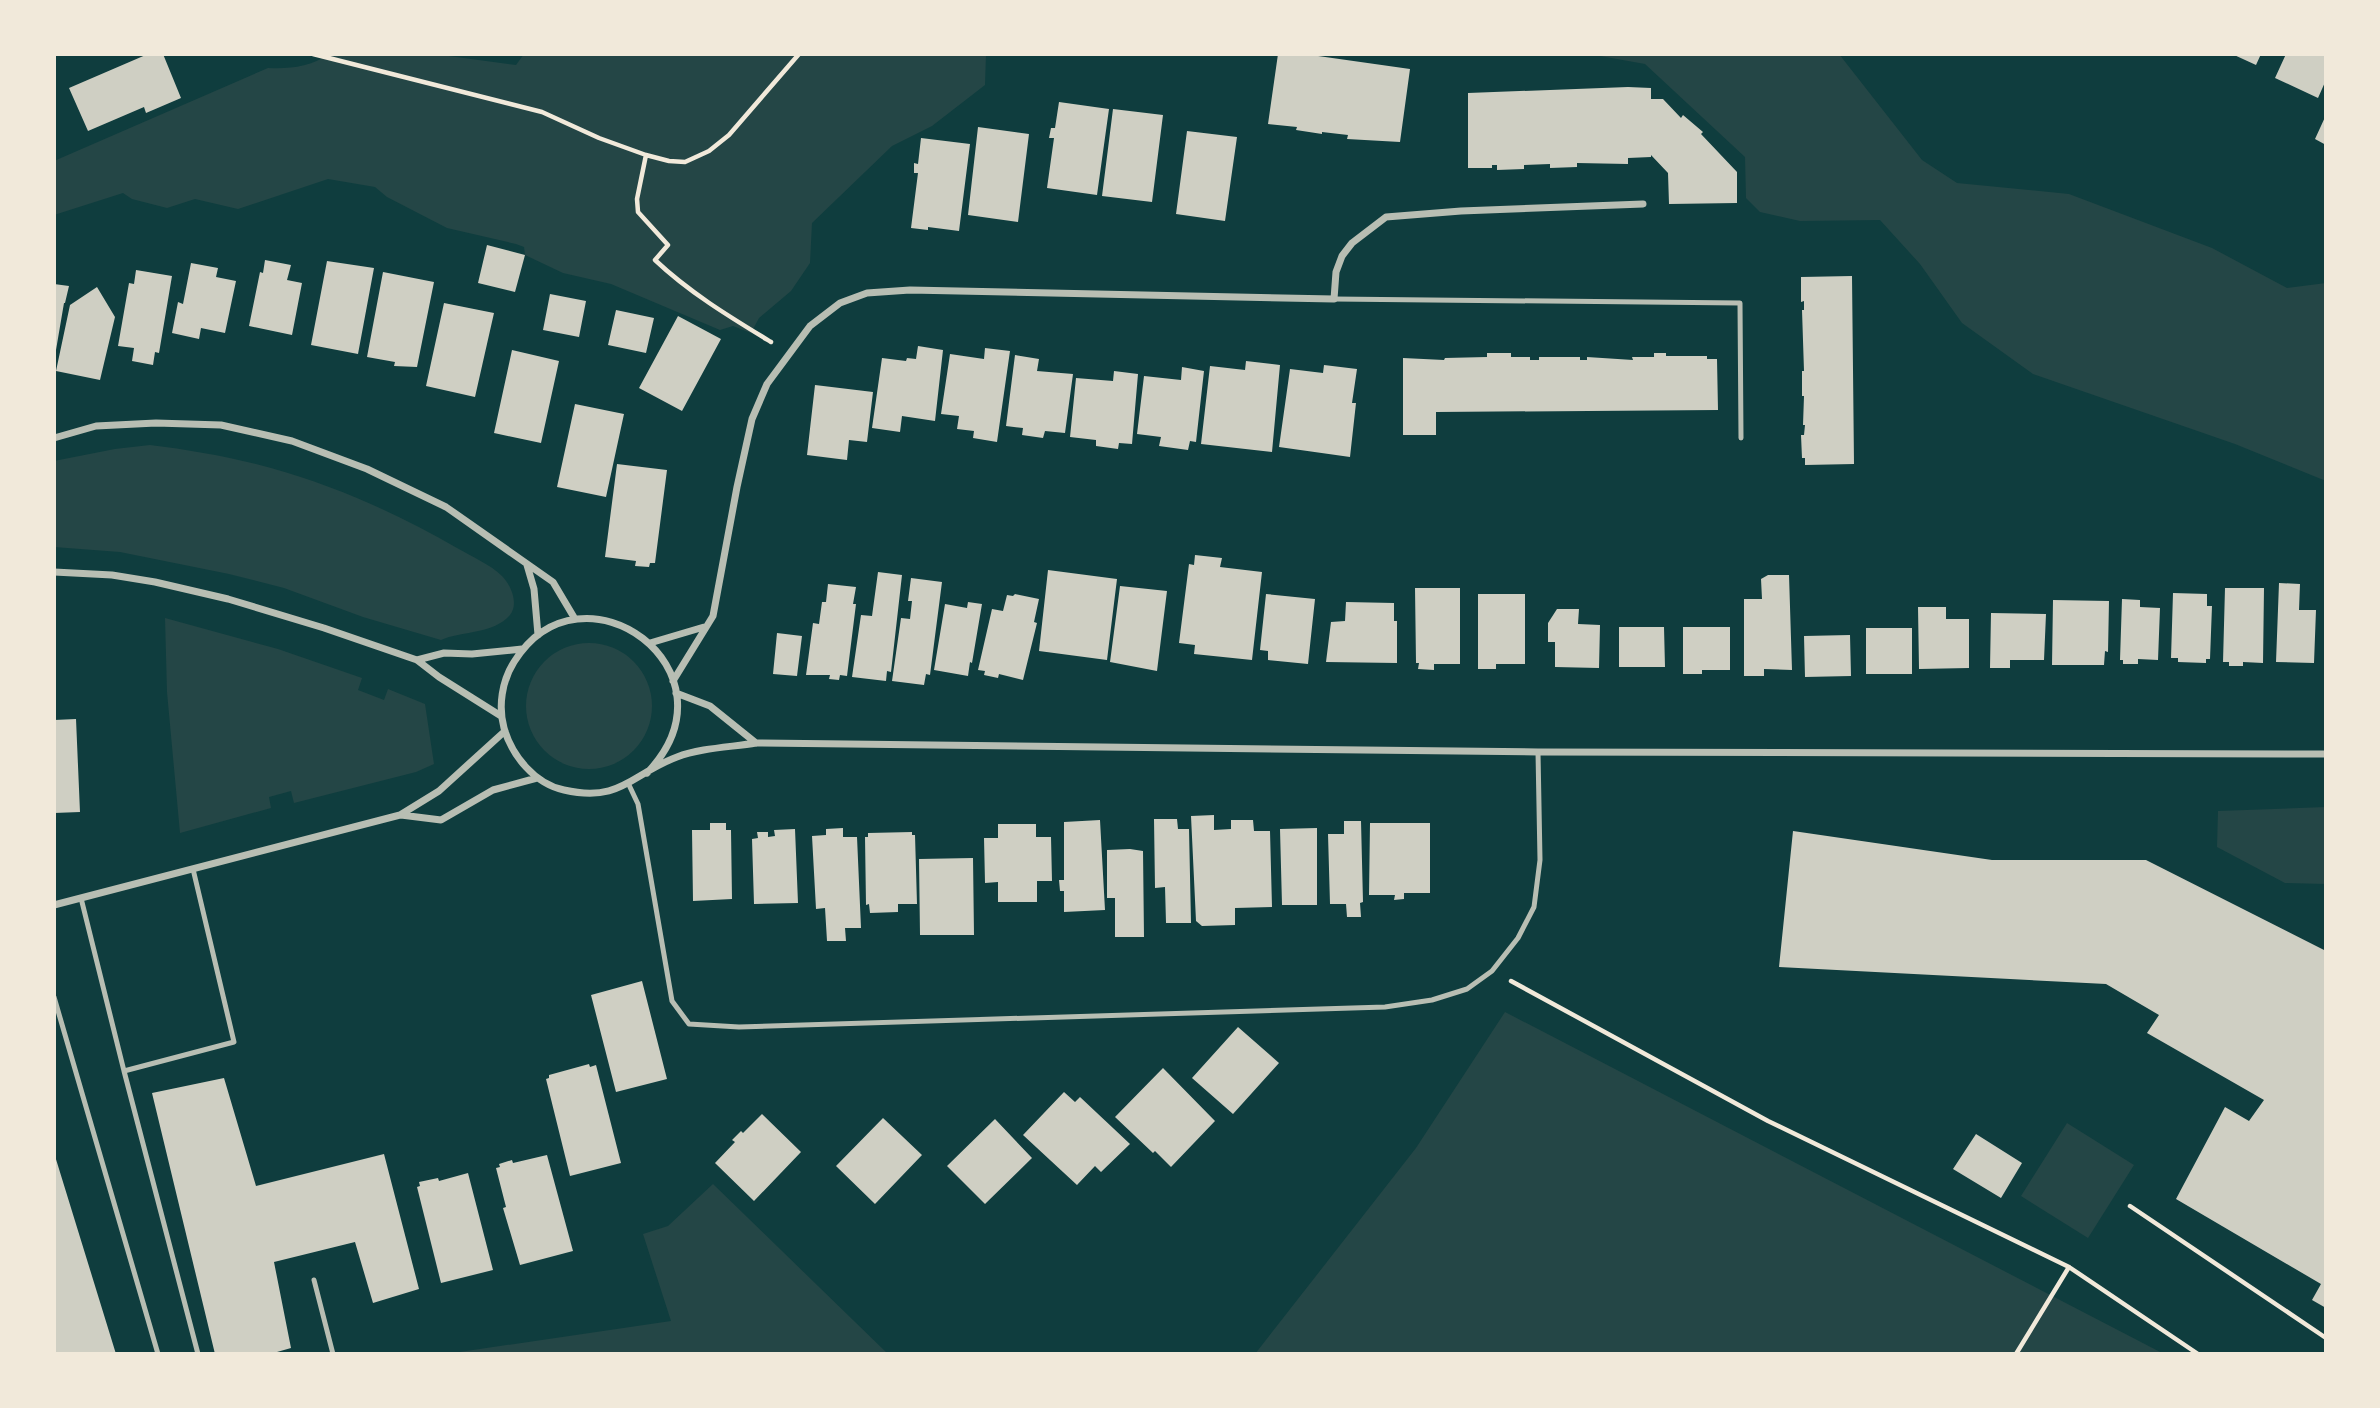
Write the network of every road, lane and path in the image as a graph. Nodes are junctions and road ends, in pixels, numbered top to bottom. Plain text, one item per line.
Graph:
1 (313, 54) edge
2 (799, 54) edge
3 (646, 155) junction
4 (1643, 204) dead end
5 (1334, 299) junction
6 (789, 353) junction
7 (54, 438) edge
8 (1741, 438) dead end
9 (527, 565) junction
10 (54, 572) edge
11 (575, 619) junction
12 (705, 626) junction
13 (538, 635) junction
14 (650, 643) junction
15 (522, 649) junction
16 (417, 660) junction
17 (673, 681) junction
18 (676, 693) junction
19 (501, 716) junction
20 (505, 731) junction
21 (756, 743) junction
22 (1538, 752) junction
23 (2326, 754) edge
24 (647, 773) junction
25 (537, 778) junction
26 (629, 785) junction
27 (400, 815) junction
28 (193, 869) junction
29 (81, 898) junction
30 (54, 905) edge
31 (1492, 971) junction
32 (54, 998) edge
33 (124, 1071) junction
34 (2130, 1206) dead end
35 (2069, 1267) junction
36 (314, 1280) dead end
37 (2326, 1338) edge
38 (158, 1354) edge
39 (198, 1354) edge
40 (333, 1354) edge
41 (2016, 1354) edge
42 (2198, 1354) edge

1 - 3 path
2 - 3 path
3 - 6 path
4 - 5 street
5 - 6 street
5 - 8 lane
6 - 12 street
7 - 9 street
9 - 11 street
9 - 13 street
10 - 16 street
11 - 13 street
11 - 14 street
12 - 14 street
12 - 17 street
13 - 15 street
14 - 17 street
15 - 16 street
15 - 19 street
16 - 19 street
17 - 18 street
18 - 21 street
18 - 24 street
19 - 20 street
20 - 25 street
20 - 27 street
21 - 22 street
21 - 24 street
22 - 23 street
22 - 31 lane
24 - 26 street
25 - 26 street
25 - 27 street
26 - 31 lane
27 - 28 street
28 - 29 street
28 - 33 lane
29 - 30 street
29 - 33 lane
31 - 35 path
32 - 38 lane
33 - 39 lane
34 - 37 path
35 - 41 path
35 - 42 path
36 - 40 lane

